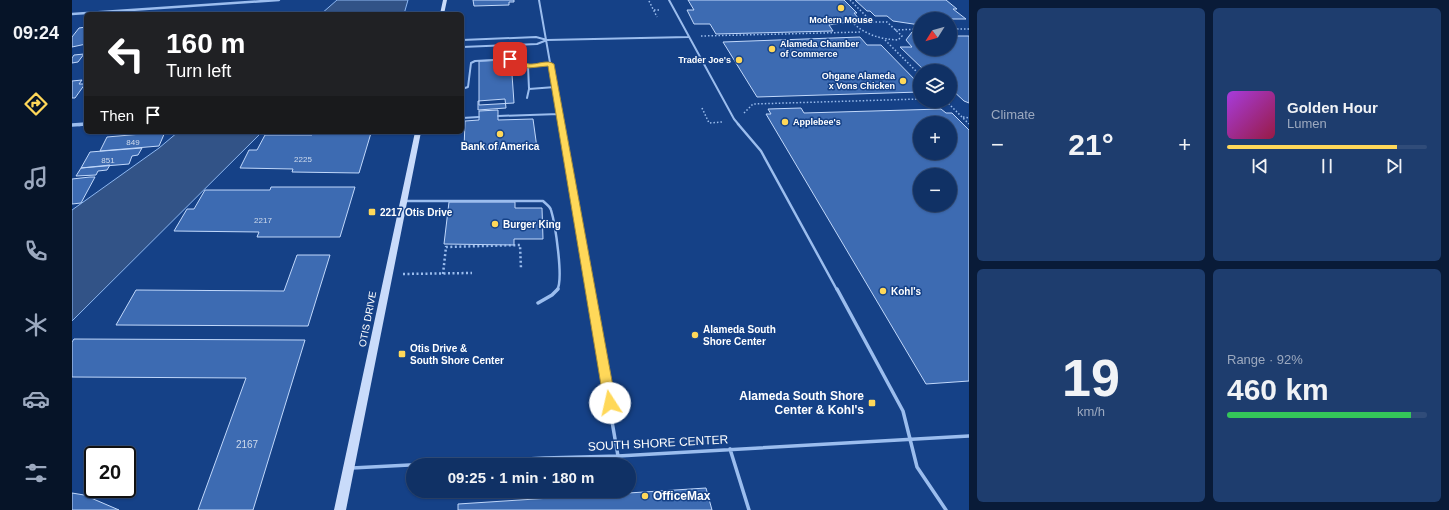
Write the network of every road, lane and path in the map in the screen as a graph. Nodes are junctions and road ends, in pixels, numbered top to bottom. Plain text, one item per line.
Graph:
1 (279, 0) edge
2 (445, 0) edge
3 (539, 0) edge
4 (669, 0) edge
5 (850, 0) edge
6 (649, 1) edge
7 (102, 12) edge
8 (442, 12) edge
9 (84, 13) edge
10 (72, 14) edge
11 (657, 17) dead end
12 (872, 22) junction
13 (957, 29) edge
14 (969, 29) edge
15 (895, 30) junction
16 (913, 30) edge
17 (862, 32) junction
18 (688, 37) junction
19 (464, 40) edge
20 (547, 40) junction
21 (885, 40) junction
22 (464, 47) edge
23 (551, 64) junction
24 (528, 66) junction
25 (913, 68) edge
26 (554, 87) junction
27 (464, 88) edge
28 (529, 89) junction
29 (527, 98) dead end
30 (913, 99) edge
31 (702, 108) dead end
32 (953, 108) edge
33 (559, 114) junction
34 (498, 116) dead end
35 (479, 117) dead end
36 (962, 117) junction
37 (464, 118) edge
38 (969, 118) edge
39 (734, 119) junction
40 (84, 124) edge
41 (969, 124) edge
42 (72, 125) edge
43 (418, 134) edge
44 (404, 201) junction
45 (521, 269) dead end
46 (472, 273) dead end
47 (388, 274) junction
48 (443, 274) junction
49 (538, 303) dead end
50 (969, 436) edge
51 (910, 439) junction
52 (730, 449) junction
53 (618, 456) junction
54 (349, 468) junction
55 (340, 510) edge
56 (750, 510) edge
57 (946, 510) edge

1 - 7 street
2 - 8 main road
3 - 20 lane
4 - 18 lane
5 - 12 path
6 - 11 path
9 - 10 street
12 - 15 path
12 - 17 path
13 - 14 path
15 - 16 path
15 - 21 path
17 - 18 path
17 - 21 path
18 - 20 lane
18 - 39 lane
19 - 20 lane
20 - 22 lane
20 - 23 lane
21 - 25 path
23 - 24 lane
23 - 26 lane
24 - 27 lane
24 - 28 lane
26 - 28 lane
26 - 33 lane
28 - 29 lane
30 - 39 path
31 - 39 path
32 - 36 path
33 - 34 lane
33 - 53 lane
35 - 37 lane
36 - 38 path
36 - 41 path
39 - 51 lane
40 - 42 street
43 - 44 main road, OTIS DRIVE
44 - 47 main road, OTIS DRIVE
44 - 49 lane
45 - 48 path
46 - 48 path
47 - 48 path
47 - 54 main road, OTIS DRIVE
50 - 51 lane, SOUTH SHORE CENTER
51 - 52 lane, SOUTH SHORE CENTER
51 - 57 lane
52 - 53 lane, SOUTH SHORE CENTER
52 - 56 lane
53 - 54 lane, SOUTH SHORE CENTER
54 - 55 main road, OTIS DRIVE

